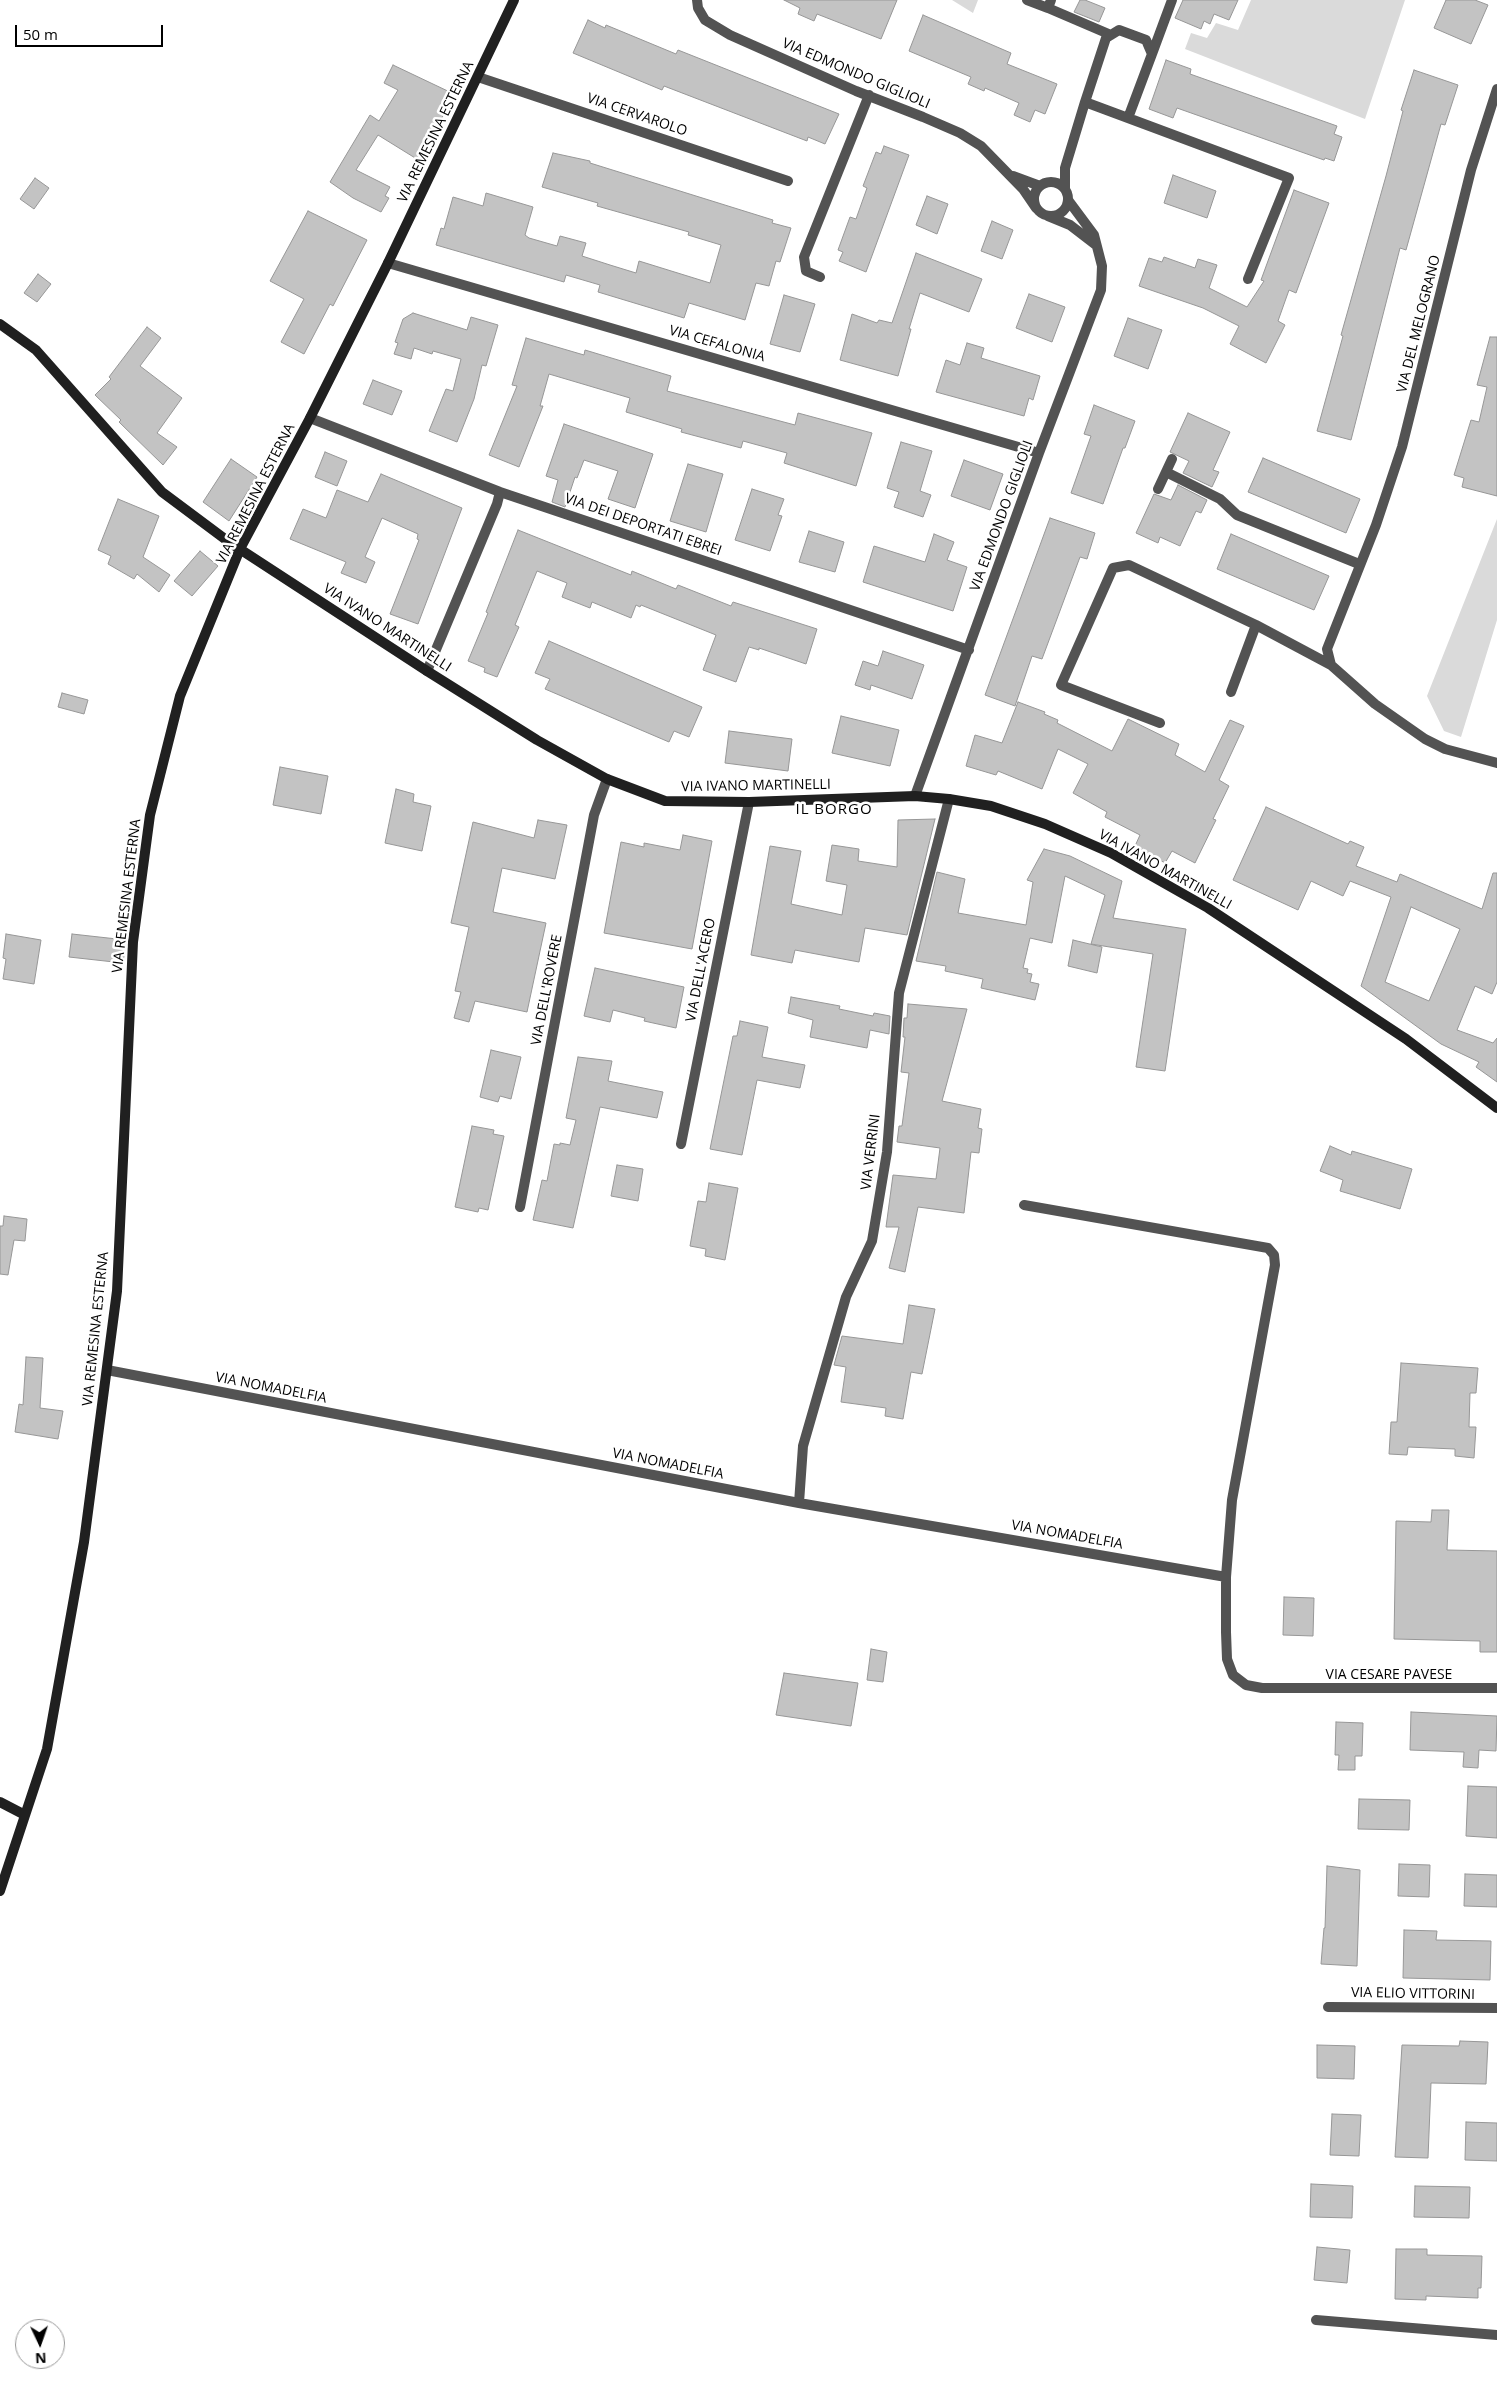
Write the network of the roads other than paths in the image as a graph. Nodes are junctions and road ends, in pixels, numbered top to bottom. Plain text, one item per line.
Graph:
1 (514, 0) edge
2 (697, 0) edge
3 (1027, 0) edge
4 (1172, 0) edge
5 (1049, 4) edge
6 (1111, 35) junction
7 (1152, 54) junction
8 (478, 77) junction
9 (1497, 89) edge
10 (869, 95) junction
11 (1085, 102) junction
12 (1128, 118) junction
13 (1067, 160) junction
14 (1008, 174) junction
15 (788, 181) dead end
16 (1041, 184) junction
17 (1065, 190) junction
18 (1068, 200) junction
19 (1036, 208) junction
20 (1048, 216) junction
21 (1096, 245) junction
22 (388, 263) junction
23 (820, 277) dead end
24 (1248, 280) dead end
25 (0, 324) edge
26 (310, 418) junction
27 (1039, 453) junction
28 (1172, 460) dead end
29 (1166, 472) junction
30 (1158, 489) dead end
31 (500, 492) junction
32 (240, 549) junction
33 (1359, 564) junction
34 (1256, 626) junction
35 (969, 650) junction
36 (1331, 666) junction
37 (427, 671) junction
38 (1231, 692) dead end
39 (1160, 723) dead end
40 (1497, 763) edge
41 (607, 779) junction
42 (915, 796) junction
43 (949, 799) junction
44 (749, 802) junction
45 (1497, 1108) edge
46 (682, 1144) dead end
47 (1024, 1205) dead end
48 (520, 1207) dead end
49 (107, 1370) junction
50 (799, 1503) junction
51 (1226, 1577) junction
52 (1497, 1688) edge
53 (0, 1802) edge
54 (25, 1815) junction
55 (0, 1891) edge
56 (1328, 2007) dead end
57 (1497, 2008) edge
58 (1316, 2320) dead end
59 (1497, 2334) edge

1 - 8 street, VIA REMESINA ESTERNA
2 - 10 street, VIA EDMONDO GIGLIOLI
3 - 5 street
4 - 7 street
5 - 6 street
6 - 7 street
6 - 11 street
7 - 12 street
8 - 15 street, VIA CERVAROLO
8 - 22 street, VIA REMESINA ESTERNA
9 - 33 street, VIA DEL MELOGRANO
10 - 14 street, VIA EDMONDO GIGLIOLI
10 - 23 street
11 - 12 street
11 - 13 street
12 - 24 street
13 - 16 street
13 - 17 street
14 - 16 street, VIA EDMONDO GIGLIOLI
14 - 19 street, VIA EDMONDO GIGLIOLI
16 - 17 street
16 - 19 street
17 - 18 street
18 - 20 street
18 - 21 street, VIA EDMONDO GIGLIOLI
19 - 20 street
20 - 21 street
21 - 27 street, VIA EDMONDO GIGLIOLI
22 - 26 street, VIA REMESINA ESTERNA
22 - 27 street, VIA CEFALONIA
25 - 32 street, VIA IVANO MARTINELLI
26 - 31 street, VIA DEI DEPORTATI EBREI
26 - 32 street, VIA REMESINA ESTERNA
27 - 35 street, VIA EDMONDO GIGLIOLI
28 - 29 street
29 - 30 street
29 - 33 street
31 - 35 street, VIA DEI DEPORTATI EBREI
31 - 37 street
32 - 37 street, VIA IVANO MARTINELLI
32 - 49 street, VIA REMESINA ESTERNA
33 - 36 street, VIA DEL MELOGRANO
34 - 36 street
34 - 38 street
34 - 39 street
35 - 42 street, VIA EDMONDO GIGLIOLI
36 - 40 street
37 - 41 street, VIA IVANO MARTINELLI
41 - 44 street, VIA IVANO MARTINELLI
41 - 48 street, VIA DELL'ROVERE
42 - 43 street, VIA IVANO MARTINELLI
42 - 44 street, VIA IVANO MARTINELLI
43 - 45 street, VIA IVANO MARTINELLI
43 - 50 street, VIA VERRINI
44 - 46 street, VIA DELL'ACERO
47 - 51 street, VIA CESARE PAVESE
49 - 50 street, VIA NOMADELFIA
49 - 54 street, VIA REMESINA ESTERNA
50 - 51 street, VIA NOMADELFIA
51 - 52 street, VIA CESARE PAVESE
53 - 54 street
54 - 55 street, VIA REMESINA ESTERNA
56 - 57 street, VIA ELIO VITTORINI
58 - 59 street

